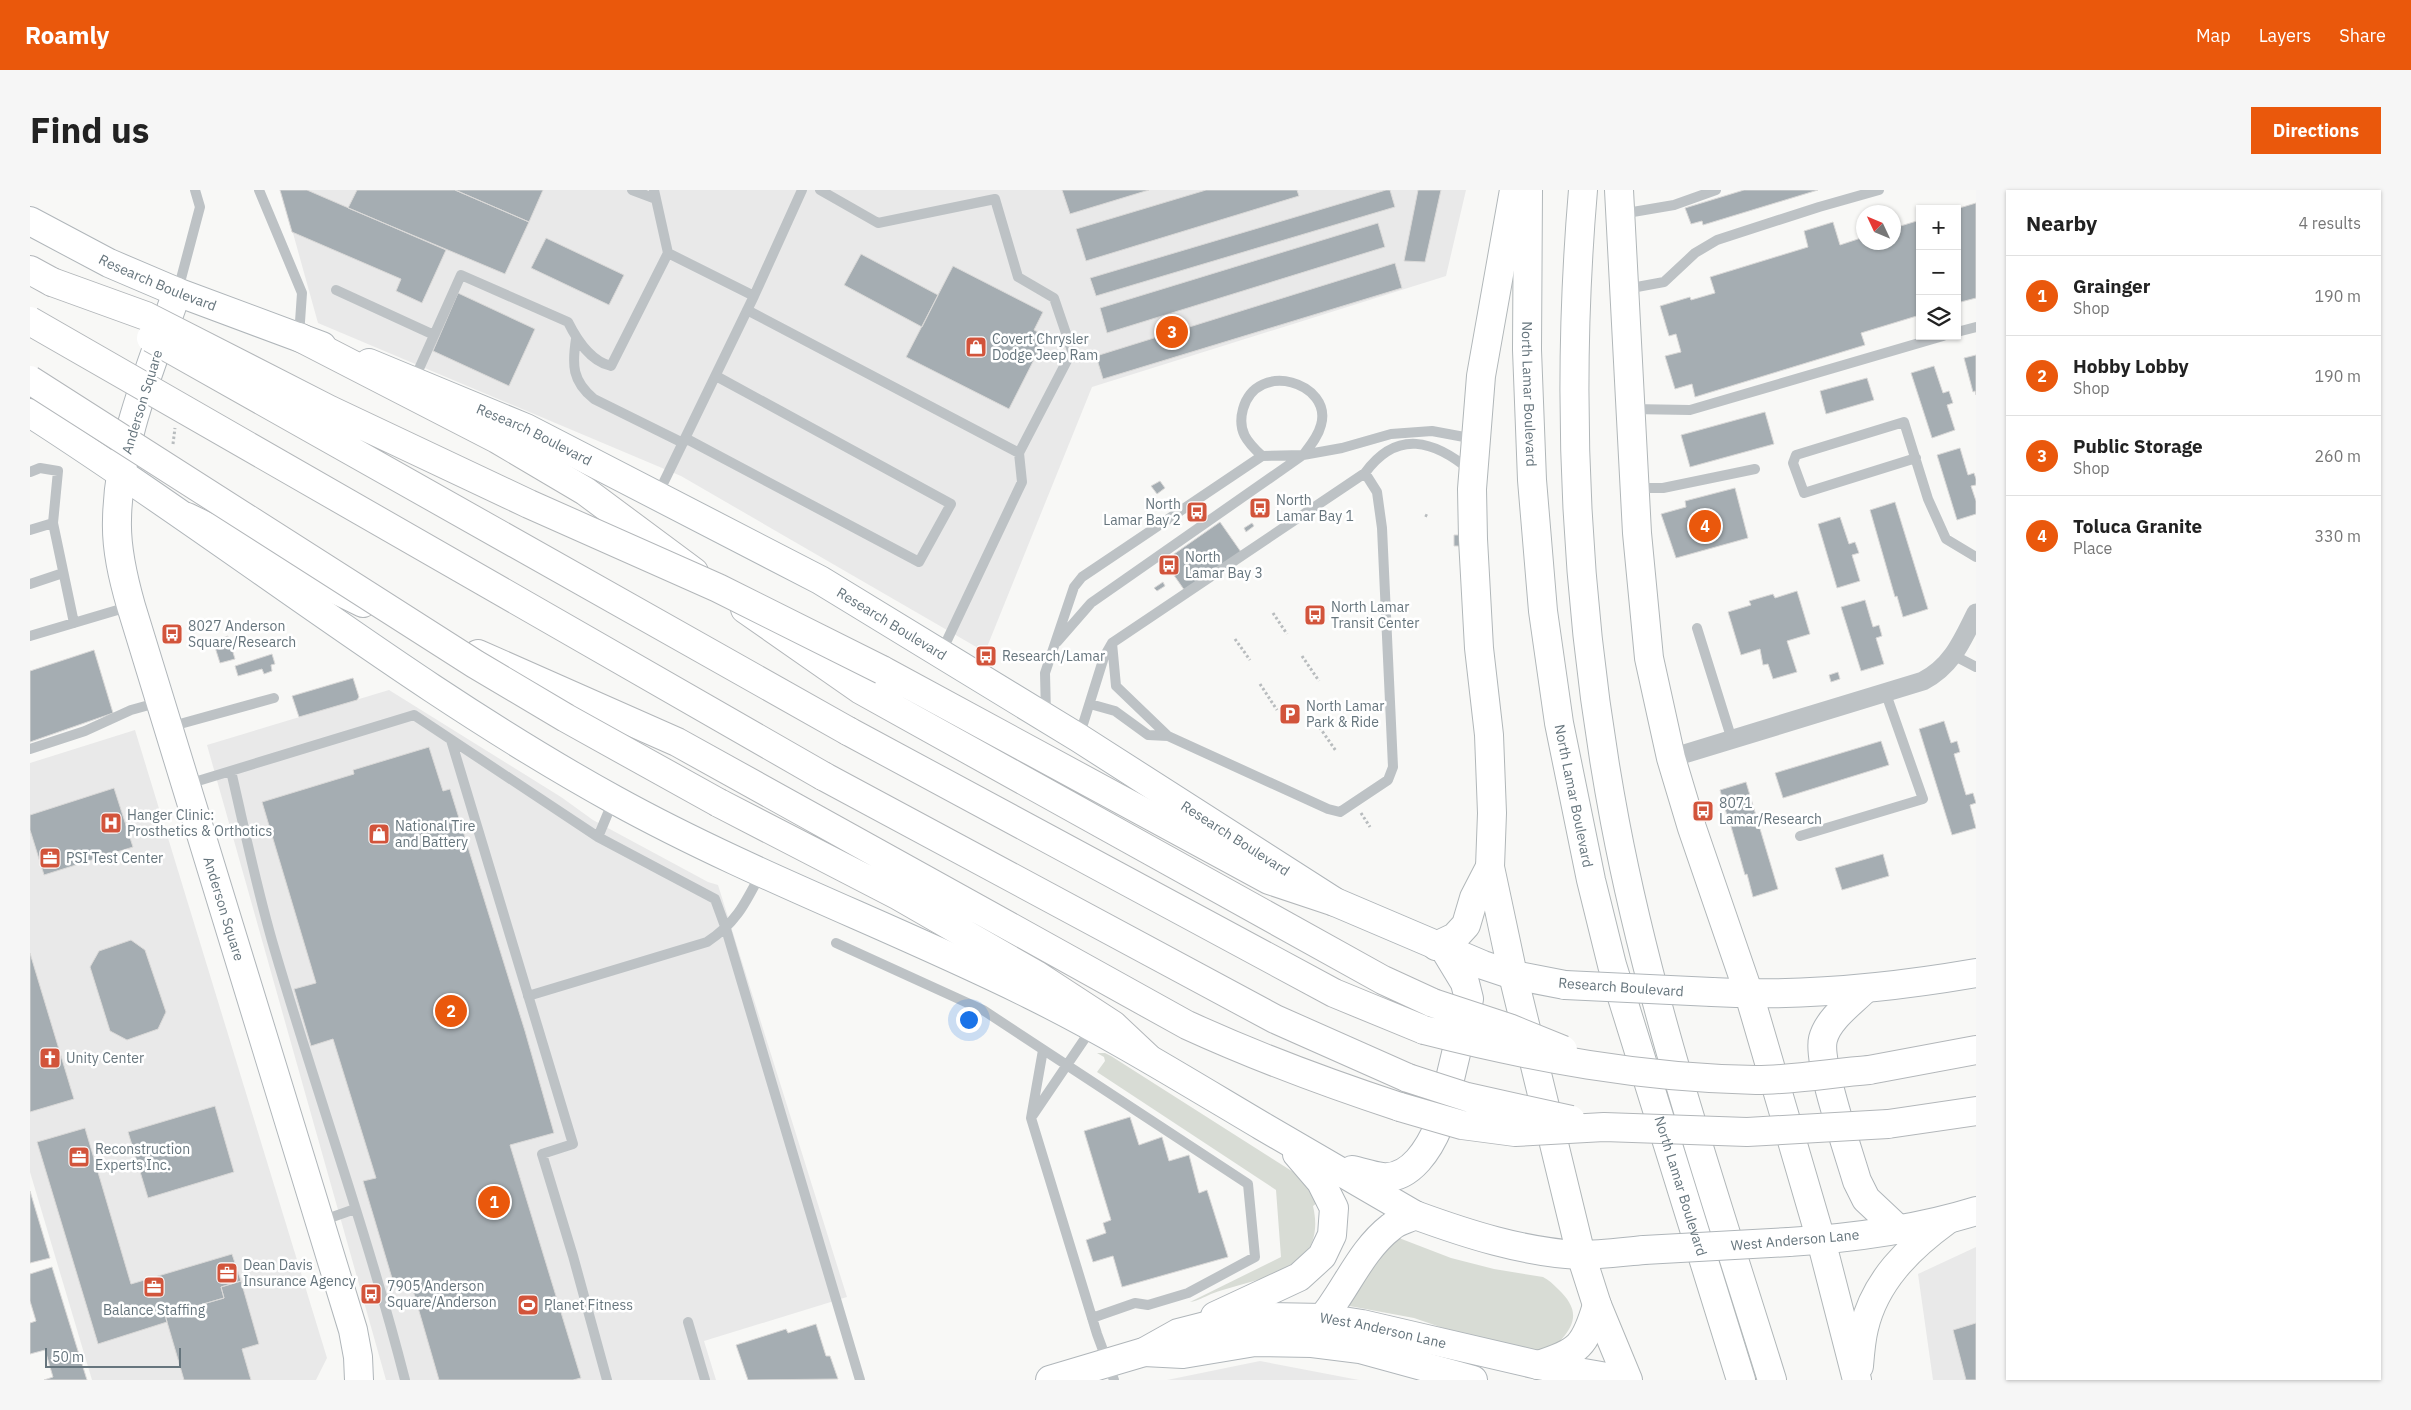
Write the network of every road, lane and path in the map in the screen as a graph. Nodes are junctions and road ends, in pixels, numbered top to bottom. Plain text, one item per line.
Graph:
1 (195, 190) edge
2 (259, 190) edge
3 (632, 190) edge
4 (802, 190) edge
5 (820, 190) edge
6 (1514, 190) edge
7 (1528, 190) edge
8 (1583, 190) edge
9 (1716, 190) edge
10 (1879, 190) edge
11 (655, 195) edge
12 (1619, 202) edge
13 (30, 221) edge
14 (668, 253) junction
15 (41, 276) edge
16 (1624, 289) junction
17 (336, 290) dead end
18 (177, 292) junction
19 (754, 296) junction
20 (747, 310) junction
21 (30, 321) edge
22 (1976, 327) edge
23 (1961, 331) edge
24 (434, 335) junction
25 (299, 338) junction
26 (576, 339) junction
27 (1929, 340) edge
28 (716, 376) junction
29 (30, 380) edge
30 (414, 380) junction
31 (1630, 409) junction
32 (30, 413) edge
33 (1475, 439) junction
34 (684, 441) junction
35 (1020, 453) junction
36 (1302, 455) junction
37 (1262, 456) junction
38 (1916, 458) junction
39 (1755, 469) dead end
40 (30, 472) edge
41 (122, 472) junction
42 (1365, 473) junction
43 (1473, 473) junction
44 (1635, 488) junction
45 (658, 495) junction
46 (187, 517) junction
47 (53, 523) junction
48 (30, 530) edge
49 (1976, 557) edge
50 (63, 573) junction
51 (30, 584) edge
52 (132, 606) junction
53 (1273, 613) dead end
54 (1976, 613) edge
55 (74, 623) junction
56 (1697, 628) dead end
57 (1287, 634) dead end
58 (30, 636) edge
59 (1236, 639) dead end
60 (1056, 643) junction
61 (1112, 643) junction
62 (941, 653) junction
63 (1953, 655) junction
64 (1302, 656) dead end
65 (1250, 660) dead end
66 (1976, 667) edge
67 (1319, 681) dead end
68 (1260, 684) dead end
69 (1886, 694) junction
70 (274, 698) dead end
71 (161, 702) junction
72 (1090, 704) junction
73 (1277, 710) dead end
74 (1311, 715) dead end
75 (1046, 718) junction
76 (169, 727) junction
77 (1168, 736) junction
78 (1079, 738) junction
79 (451, 740) junction
80 (1732, 740) junction
81 (30, 749) edge
82 (1336, 751) dead end
83 (1671, 758) junction
84 (232, 771) junction
85 (186, 784) junction
86 (614, 799) junction
87 (1800, 836) dead end
88 (598, 837) junction
89 (1490, 867) junction
90 (761, 873) junction
91 (1335, 902) junction
92 (726, 929) junction
93 (836, 943) dead end
94 (1440, 948) junction
95 (1976, 973) edge
96 (1513, 975) junction
97 (1865, 989) junction
98 (1749, 994) junction
99 (528, 996) junction
100 (1092, 1028) junction
101 (1043, 1050) junction
102 (1976, 1050) edge
103 (1148, 1058) junction
104 (1068, 1064) junction
105 (1613, 1070) junction
106 (1976, 1111) edge
107 (1031, 1118) junction
108 (1604, 1127) junction
109 (1278, 1135) junction
110 (1326, 1163) junction
111 (355, 1209) junction
112 (1976, 1211) edge
113 (1415, 1215) junction
114 (1946, 1220) junction
115 (320, 1221) junction
116 (1899, 1230) junction
117 (1822, 1240) junction
118 (1581, 1255) junction
119 (1597, 1306) junction
120 (1092, 1318) junction
121 (1324, 1318) junction
122 (688, 1322) dead end
123 (1178, 1333) junction
124 (1282, 1342) junction
125 (1144, 1352) junction
126 (1538, 1365) junction
127 (1110, 1372) edge
128 (359, 1380) edge
129 (405, 1380) edge
130 (607, 1380) edge
131 (705, 1380) edge
132 (860, 1380) edge
133 (1050, 1380) edge
134 (1473, 1380) edge
135 (1624, 1380) edge
136 (1628, 1380) edge
137 (1741, 1380) edge
138 (1772, 1380) edge
139 (1857, 1380) edge

1 - 18 lane
2 - 25 lane
3 - 11 lane
4 - 19 lane
5 - 35 lane
6 - 33 main road
7 - 137 main road, North Lamar Boulevard
8 - 138 main road
9 - 12 lane
10 - 16 lane
11 - 14 lane
12 - 16 main road
13 - 18 main road, Research Boulevard
14 - 19 lane
14 - 26 lane
15 - 91 main road, bridge
15 - 105 main road, bridge
16 - 31 main road
17 - 24 lane
18 - 25 main road, Research Boulevard
18 - 41 main road, Anderson Square
19 - 20 lane
20 - 28 lane
20 - 35 lane
21 - 108 main road, bridge
22 - 23 lane
24 - 26 lane
24 - 30 lane
25 - 30 main road, Research Boulevard
25 - 105 main road, bridge
26 - 34 lane
27 - 31 lane
28 - 34 lane
28 - 34 lane
29 - 103 main road, bridge
30 - 45 main road, Research Boulevard
31 - 44 main road
32 - 41 main road
33 - 36 lane
33 - 43 main road
34 - 45 lane
35 - 62 lane
36 - 37 lane
36 - 37 lane
36 - 60 lane
37 - 60 lane
38 - 38 lane
38 - 49 lane
39 - 44 lane
40 - 47 lane
41 - 46 main road
41 - 52 main road, Anderson Square
42 - 43 lane
42 - 61 lane
42 - 77 lane
43 - 89 main road
44 - 83 main road
45 - 62 main road, Research Boulevard
46 - 86 main road
46 - 108 main road, bridge
47 - 48 lane
47 - 50 lane
50 - 51 lane
50 - 55 lane
52 - 55 lane
52 - 71 main road, Anderson Square
53 - 57 path
54 - 63 street
55 - 58 lane
56 - 80 lane
59 - 65 path
60 - 75 lane
61 - 72 lane
61 - 77 lane
62 - 75 main road, Research Boulevard
63 - 66 lane
63 - 69 street
64 - 67 path
68 - 73 path
69 - 80 street
69 - 87 lane
70 - 76 lane
71 - 76 main road, Anderson Square
71 - 81 lane
72 - 77 lane
72 - 78 lane
74 - 82 path
75 - 78 main road, Research Boulevard
76 - 85 main road, Anderson Square
78 - 91 main road, Research Boulevard
79 - 84 lane
79 - 88 lane
79 - 99 lane
80 - 83 street
83 - 98 main road
84 - 85 lane
84 - 111 lane
85 - 115 main road, Anderson Square
86 - 88 lane
86 - 90 main road
88 - 92 lane
89 - 94 main road
89 - 96 main road
90 - 92 lane
90 - 100 main road
91 - 94 main road, Research Boulevard
92 - 99 lane
92 - 132 lane
93 - 101 lane
94 - 96 main road, Research Boulevard
94 - 110 main road
95 - 97 main road
96 - 98 main road, Research Boulevard, bridge
96 - 118 main road
97 - 98 main road
97 - 116 main road
98 - 117 main road
99 - 130 lane
100 - 103 main road
100 - 104 lane
101 - 104 lane
101 - 107 lane
102 - 105 main road, bridge
103 - 109 main road
104 - 107 lane
104 - 120 lane
106 - 108 main road, bridge
107 - 120 lane
109 - 110 main road
109 - 123 main road
110 - 113 main road
111 - 115 lane
111 - 129 lane
112 - 114 main road, West Anderson Lane
113 - 118 main road
113 - 121 main road
114 - 116 main road, West Anderson Lane
114 - 139 main road
115 - 128 main road, Anderson Square
116 - 117 main road, West Anderson Lane
117 - 118 main road, West Anderson Lane, bridge
117 - 139 main road
118 - 119 main road
119 - 126 main road
119 - 136 main road
120 - 127 lane
121 - 123 main road, West Anderson Lane
121 - 124 main road
121 - 126 main road, West Anderson Lane
122 - 131 lane
123 - 125 main road, West Anderson Lane
124 - 125 main road, West Anderson Lane
124 - 134 main road
125 - 127 main road, West Anderson Lane
126 - 135 main road, West Anderson Lane
127 - 133 main road, West Anderson Lane

